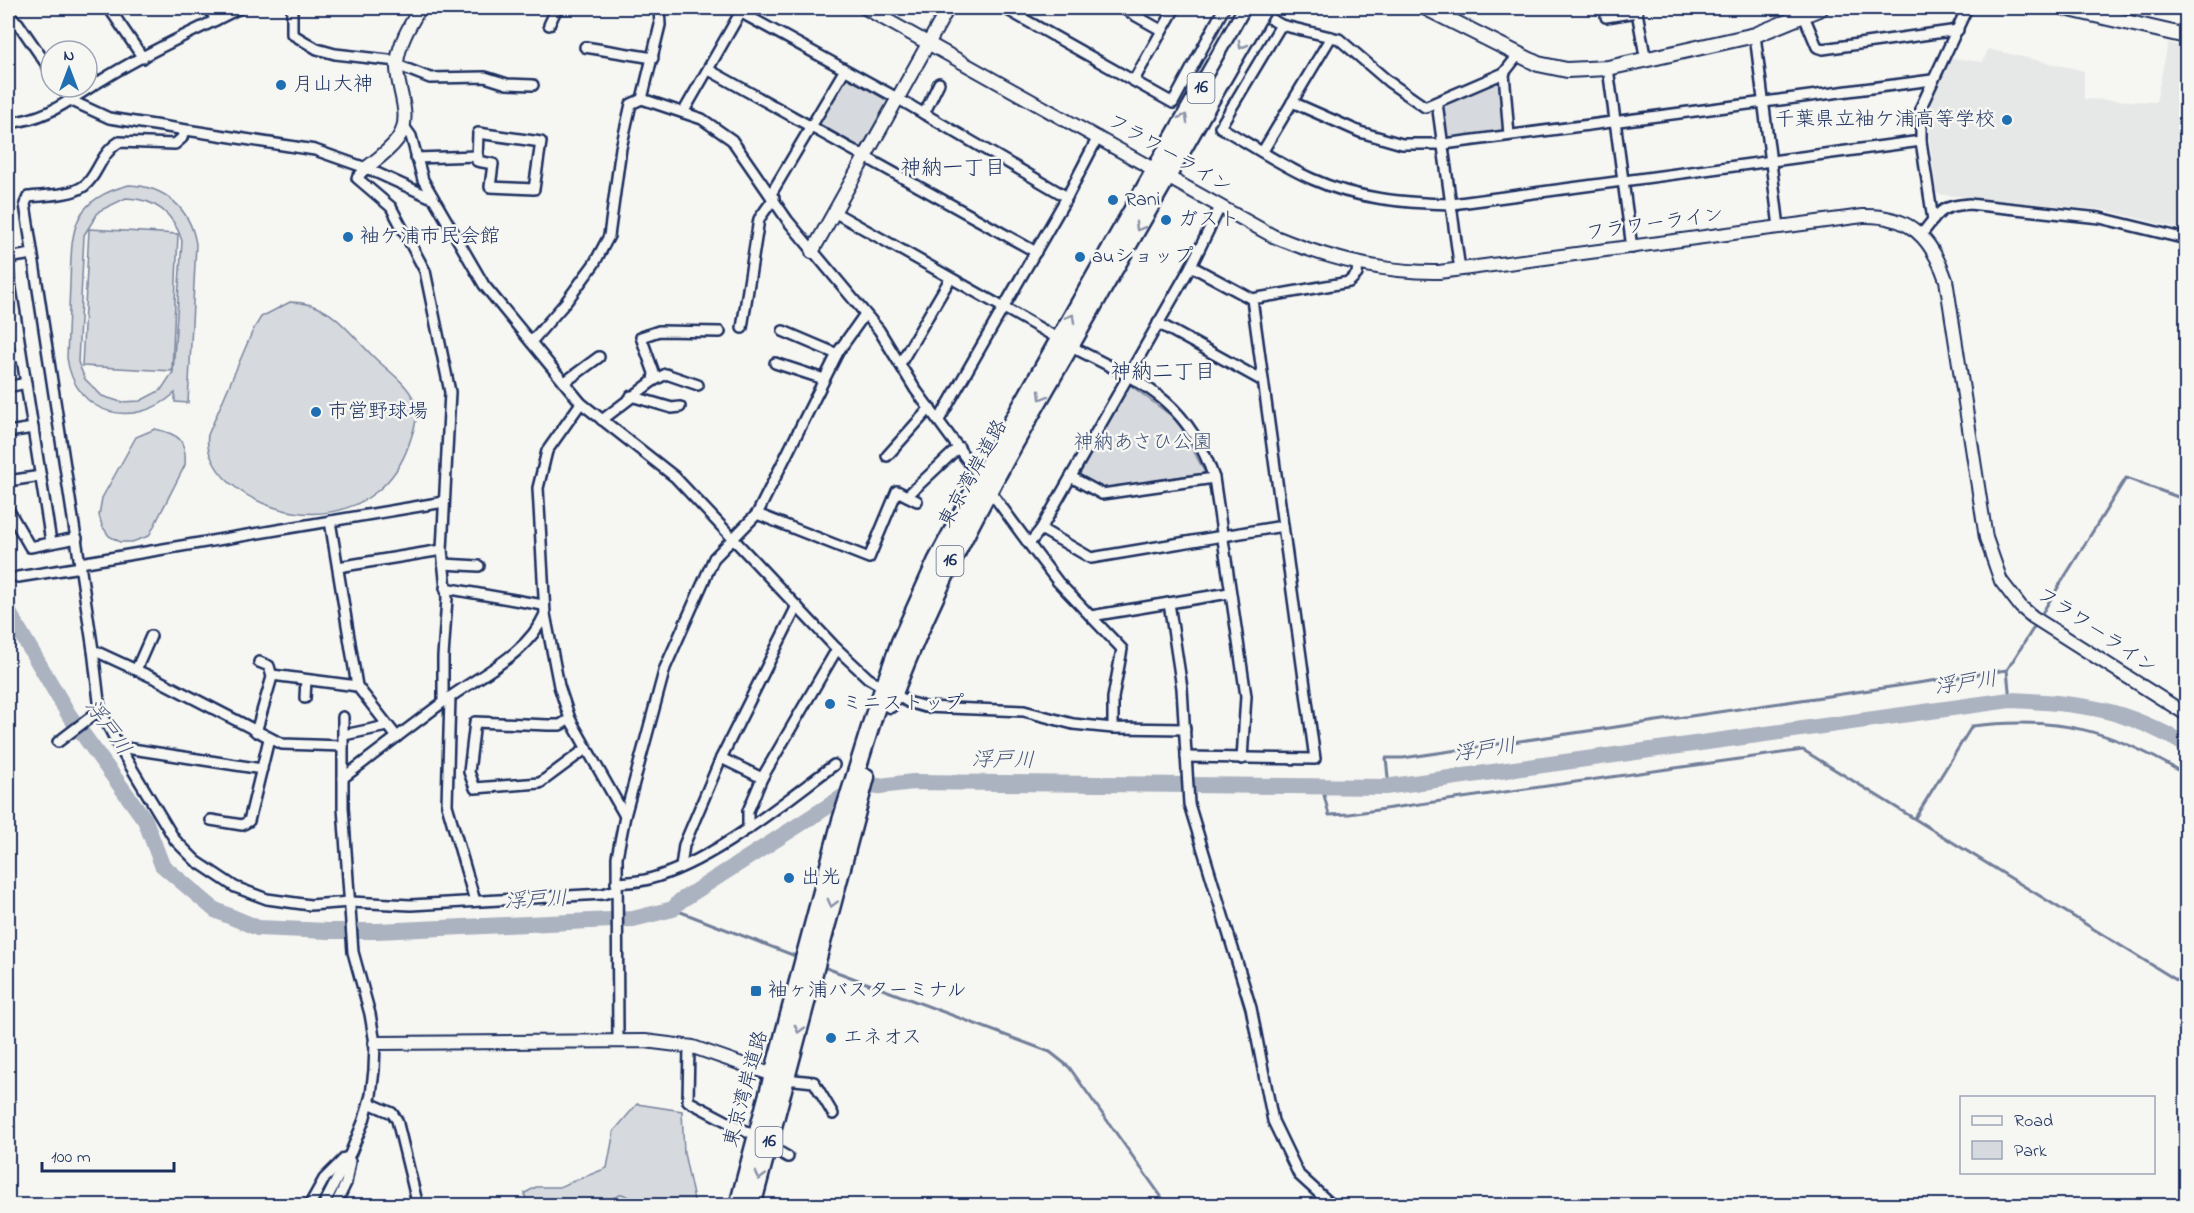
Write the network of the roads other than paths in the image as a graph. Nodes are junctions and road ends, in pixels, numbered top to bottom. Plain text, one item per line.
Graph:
1 (109, 8) edge
2 (209, 8) edge
3 (240, 8) edge
4 (292, 8) edge
5 (420, 8) edge
6 (557, 8) edge
7 (659, 8) edge
8 (868, 8) edge
9 (948, 8) edge
10 (1004, 8) edge
11 (1122, 8) edge
12 (1174, 8) edge
13 (1224, 8) edge
14 (1249, 8) edge
15 (1263, 8) edge
16 (1426, 8) edge
17 (1821, 8) edge
18 (1967, 8) edge
19 (2065, 8) edge
20 (741, 10) edge
21 (8, 16) edge
22 (1804, 16) junction
23 (1606, 17) dead end
24 (216, 20) junction
25 (1281, 25) junction
26 (549, 26) dead end
27 (1161, 30) junction
28 (1958, 30) junction
29 (1755, 35) junction
30 (2187, 36) edge
31 (1331, 37) junction
32 (929, 43) junction
33 (585, 47) dead end
34 (39, 54) edge
35 (1519, 54) junction
36 (142, 58) junction
37 (653, 58) junction
38 (1646, 61) junction
39 (397, 63) junction
40 (1608, 68) junction
41 (709, 70) junction
42 (844, 70) junction
43 (1504, 73) junction
44 (1134, 80) junction
45 (1932, 80) junction
46 (939, 83) dead end
47 (533, 85) dead end
48 (897, 98) junction
49 (642, 99) junction
50 (72, 101) junction
51 (1292, 102) junction
52 (1764, 102) junction
53 (1437, 103) junction
54 (684, 111) junction
55 (924, 114) junction
56 (1615, 122) junction
57 (8, 123) edge
58 (403, 125) junction
59 (810, 125) junction
60 (184, 130) junction
61 (1509, 135) junction
62 (1098, 137) junction
63 (1921, 141) junction
64 (1444, 144) junction
65 (1263, 151) junction
66 (866, 155) junction
67 (478, 156) junction
68 (416, 158) junction
69 (1771, 161) junction
70 (366, 168) junction
71 (1162, 172) junction
72 (1623, 181) junction
73 (772, 196) junction
74 (1067, 197) junction
75 (432, 198) junction
76 (1452, 204) junction
77 (1220, 207) junction
78 (834, 212) junction
79 (1934, 220) junction
80 (1779, 227) junction
81 (1921, 235) junction
82 (2187, 239) edge
83 (1632, 248) junction
84 (812, 252) junction
85 (1036, 252) junction
86 (33, 254) junction
87 (8, 258) edge
88 (1358, 264) junction
89 (1191, 266) junction
90 (8, 270) edge
91 (1460, 270) junction
92 (950, 279) junction
93 (1252, 299) junction
94 (11, 308) edge
95 (1004, 309) junction
96 (865, 314) junction
97 (1158, 323) junction
98 (742, 328) dead end
99 (783, 331) dead end
100 (720, 332) dead end
101 (531, 342) junction
102 (1065, 343) junction
103 (837, 354) junction
104 (21, 356) junction
105 (599, 357) dead end
106 (8, 358) edge
107 (775, 363) dead end
108 (900, 364) junction
109 (1128, 376) junction
110 (824, 379) junction
111 (653, 381) junction
112 (1263, 381) junction
113 (565, 382) junction
114 (26, 384) junction
115 (698, 385) dead end
116 (8, 387) edge
117 (631, 396) junction
118 (581, 404) junction
119 (680, 407) dead end
120 (930, 408) junction
121 (602, 420) junction
122 (939, 420) junction
123 (33, 428) junction
124 (8, 432) edge
125 (959, 447) junction
126 (887, 456) dead end
127 (41, 476) junction
128 (1071, 477) junction
129 (1214, 478) junction
130 (8, 481) edge
131 (985, 482) junction
132 (907, 496) junction
133 (917, 501) dead end
134 (444, 502) junction
135 (8, 509) edge
136 (757, 514) junction
137 (330, 521) junction
138 (1283, 526) junction
139 (1041, 529) junction
140 (1222, 535) junction
141 (735, 537) junction
142 (76, 538) junction
143 (51, 542) junction
144 (1029, 544) junction
145 (442, 550) junction
146 (443, 564) junction
147 (80, 565) junction
148 (338, 567) junction
149 (479, 567) dead end
150 (18, 577) dead end
151 (445, 588) junction
152 (1229, 593) junction
153 (1169, 603) junction
154 (797, 606) junction
155 (544, 609) junction
156 (1091, 616) junction
157 (151, 636) dead end
158 (837, 649) junction
159 (93, 650) junction
160 (259, 662) dead end
161 (136, 670) junction
162 (272, 675) junction
163 (306, 680) junction
164 (357, 686) junction
165 (888, 691) junction
166 (305, 698) dead end
167 (447, 699) junction
168 (100, 710) junction
169 (2187, 714) edge
170 (344, 717) dead end
171 (570, 719) junction
172 (387, 726) junction
173 (1113, 728) junction
174 (1185, 729) junction
175 (256, 732) junction
176 (344, 735) junction
177 (397, 737) junction
178 (269, 739) junction
179 (58, 742) dead end
180 (343, 746) junction
181 (119, 747) junction
182 (587, 748) junction
183 (721, 758) junction
184 (1242, 759) junction
185 (1186, 760) junction
186 (834, 765) dead end
187 (262, 769) junction
188 (762, 777) junction
189 (343, 778) junction
190 (625, 816) junction
191 (211, 819) dead end
192 (748, 829) junction
193 (681, 867) junction
194 (616, 886) junction
195 (475, 901) junction
196 (350, 902) junction
197 (618, 1041) junction
198 (375, 1044) junction
199 (689, 1046) junction
200 (779, 1077) junction
201 (369, 1103) junction
202 (833, 1114) dead end
203 (747, 1132) dead end
204 (774, 1149) dead end
205 (351, 1152) junction
206 (788, 1157) dead end
207 (309, 1206) edge
208 (323, 1206) edge
209 (335, 1206) edge
210 (418, 1206) edge
211 (738, 1206) edge
212 (752, 1206) edge
213 (1333, 1206) edge

1 - 36 street
2 - 24 street
3 - 24 street
4 - 39 street
5 - 39 street
6 - 26 street
7 - 37 street
8 - 32 street, フラワーライン
9 - 32 street
10 - 44 street
11 - 27 street
12 - 27 street
13 - 44 street
14 - 25 street
71 -> 14 highway, 東京湾岸道路 / 16
15 -> 71 highway, 東京湾岸道路 / 16, bridge
16 - 35 main road
17 - 22 main road
18 - 28 street
19 - 30 main road
20 - 41 street
20 - 42 street
21 - 34 street
22 - 28 street
22 - 29 main road
23 - 38 street
24 - 36 street
25 - 31 street
25 - 65 street
27 - 44 street
28 - 45 street
29 - 38 main road
29 - 52 street
31 - 51 street
31 - 53 street
32 - 48 street
32 - 62 street, フラワーライン
33 - 37 street
35 - 40 main road
35 - 43 street
36 - 50 street
37 - 49 street
38 - 40 main road
39 - 47 street
39 - 58 street
40 - 56 street
41 - 54 street
41 - 59 street
42 - 48 street
42 - 59 street
43 - 53 street
43 - 61 street
45 - 52 street
45 - 63 street
46 - 55 street
48 - 55 street
48 - 66 street
49 - 54 street
49 - 101 street
50 - 57 street
50 - 60 street
51 - 64 street
51 - 65 street
52 - 56 street
52 - 69 street
53 - 64 street
54 - 73 street
55 - 74 street
56 - 61 street
56 - 72 street
58 - 68 street
58 - 70 street
59 - 66 street
59 - 73 street
60 - 70 street
60 - 86 street
61 - 64 street
62 - 71 street, フラワーライン
62 - 74 street
63 - 69 street
63 - 79 street
64 - 76 street
65 - 76 street
66 - 78 street
66 - 85 street
67 - 67 street
67 - 68 street
68 - 75 street
69 - 72 street
69 - 80 street
70 - 75 street
70 - 134 street
71 - 77 street, フラワーライン
71 - 102 highway, 東京湾岸道路 / 16
72 - 76 street
72 - 83 street
73 - 84 street
73 - 98 street
74 - 85 street
75 - 101 street
76 - 91 street
77 - 88 street, フラワーライン
77 - 89 street
78 - 84 street
78 - 92 street
79 - 81 street
79 - 82 street
80 - 81 street, フラワーライン
80 - 83 street, フラワーライン
81 - 169 street, フラワーライン
83 - 91 street, フラワーライン
84 - 96 street
85 - 95 street
86 - 87 street
86 - 142 street
88 - 91 street, フラワーライン
88 - 93 street
89 - 93 street
89 - 97 street
90 - 94 street
92 - 95 street
92 - 108 street
93 - 112 street
94 - 104 street
95 - 102 street
95 - 122 street
96 - 103 street
96 - 108 street
97 - 109 street
97 - 112 street
99 - 103 street
100 - 111 street
101 - 113 street
102 - 109 street
102 - 131 highway, 東京湾岸道路 / 16
103 - 110 street
104 - 106 street
104 - 114 street
105 - 113 street
107 - 110 street
108 - 120 street
109 - 128 street
109 - 129 street
110 - 136 street
111 - 115 street
111 - 117 street
112 - 138 street
113 - 118 street
114 - 116 street
114 - 123 street
117 - 119 street
117 - 121 street
118 - 121 street
118 - 155 street
120 - 122 street
120 - 126 street
121 - 141 street
122 - 125 street
123 - 124 street
123 - 127 street
125 - 131 street
125 - 132 street
127 - 130 street
127 - 143 street
128 - 129 street
128 - 139 street
129 - 140 street
131 - 144 street
131 - 165 highway, 東京湾岸道路 / 16
132 - 133 street
132 - 136 street
134 - 137 street
134 - 145 street
135 - 143 street
136 - 141 street
137 - 147 street
137 - 148 street
138 - 140 street
138 - 184 street
139 - 140 street
139 - 144 street
140 - 152 street
141 - 154 street
141 - 190 street
142 - 143 street
142 - 147 street
144 - 156 street
145 - 146 street
145 - 148 street
146 - 149 street
146 - 151 street
147 - 150 street
147 - 159 street
148 - 164 street
151 - 155 street
151 - 167 street
152 - 153 street
152 - 184 street
153 - 156 street
153 - 174 street
154 - 158 street
154 - 183 street
155 - 167 street
155 - 171 street
156 - 173 street
157 - 161 street
158 - 165 street
158 - 188 street
159 - 161 street
159 - 168 street
160 - 162 street
161 - 175 street
162 - 163 street
162 - 175 street
163 - 164 street
163 - 166 street
164 - 172 street
165 - 173 street
165 - 200 highway, 東京湾岸道路 / 16
167 - 177 street
167 - 195 street
168 - 179 street
168 - 181 street
170 - 176 street
171 - 182 street
171 - 182 street
172 - 176 street
172 - 177 street
173 - 174 street
174 - 185 street
175 - 178 street
176 - 180 street
177 - 189 street
178 - 180 street
178 - 187 street
180 - 189 street
181 - 187 street
181 - 196 street
182 - 190 street
183 - 188 street
183 - 193 street
184 - 185 street
185 - 213 street
186 - 192 street
187 - 191 street
188 - 192 street
189 - 196 street
190 - 194 street
192 - 193 street
193 - 194 street
194 - 195 street
194 - 197 street
195 - 196 street
196 - 198 street
197 - 198 street
197 - 199 street
198 - 201 street
199 - 200 street
199 - 203 street
200 - 202 street
200 - 211 highway, 東京湾岸道路 / 16
200 -> 212 highway, 東京湾岸道路 / 16
201 - 205 street
201 - 210 street
204 - 206 street
205 - 207 street
205 - 208 street
205 - 209 street

